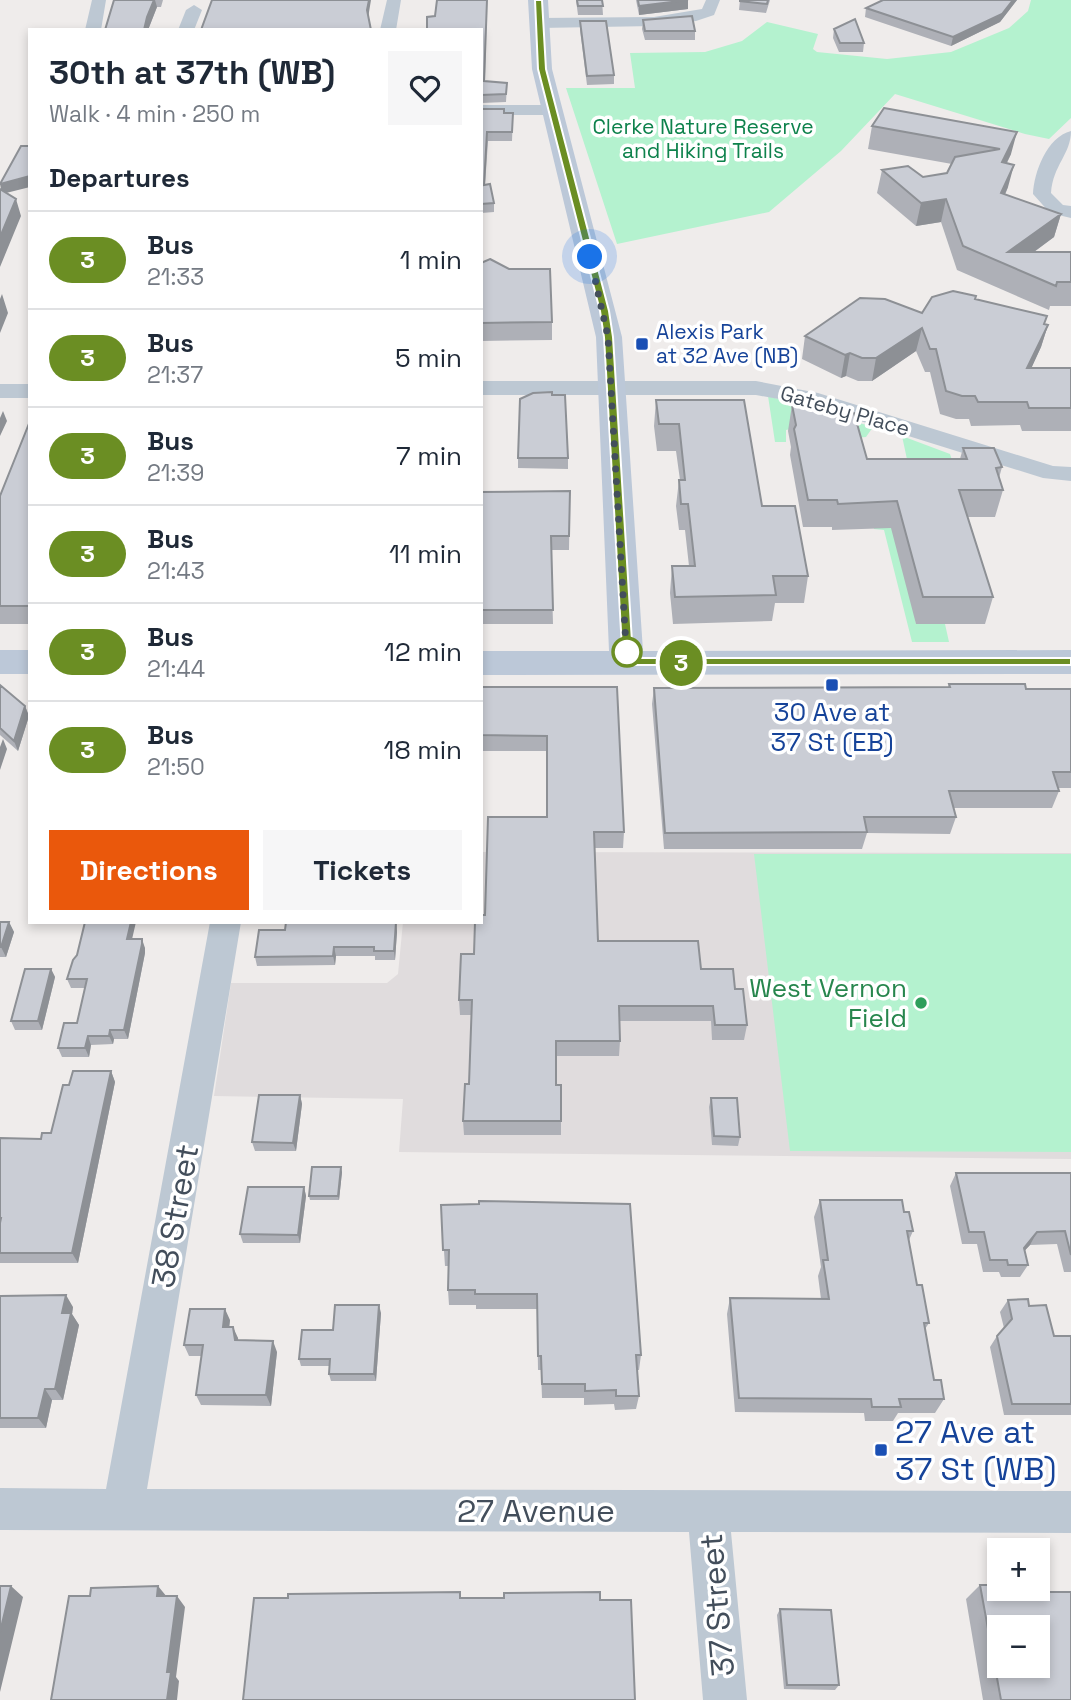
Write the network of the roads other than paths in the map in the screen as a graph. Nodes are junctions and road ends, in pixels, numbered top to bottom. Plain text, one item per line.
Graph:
1 (99, 0) edge
2 (394, 0) edge
3 (538, 0) edge
4 (713, 0) edge
5 (194, 10) dead end
6 (540, 23) junction
7 (93, 28) edge
8 (187, 28) edge
9 (387, 28) edge
10 (483, 110) edge
11 (552, 110) junction
12 (1071, 136) edge
13 (1071, 212) edge
14 (483, 388) edge
15 (613, 388) junction
16 (28, 390) edge
17 (0, 391) edge
18 (1071, 474) edge
19 (0, 662) edge
20 (28, 662) edge
21 (1071, 662) edge
22 (483, 663) edge
23 (627, 663) junction
24 (226, 924) edge
25 (0, 1509) edge
26 (123, 1510) junction
27 (708, 1511) junction
28 (1071, 1512) edge
29 (725, 1700) edge

1 - 7 street
2 - 9 street
3 - 6 street
4 - 6 street
5 - 8 street
6 - 11 street
10 - 11 street
11 - 15 street
12 - 13 street
14 - 15 street, Gateby Place
15 - 18 street, Gateby Place
15 - 23 street
16 - 17 street
19 - 20 street
21 - 23 street
22 - 23 street
24 - 26 street, 38 Street
25 - 26 street, 27 Avenue
26 - 27 street, 27 Avenue
27 - 28 street, 27 Avenue
27 - 29 street, 37 Street

